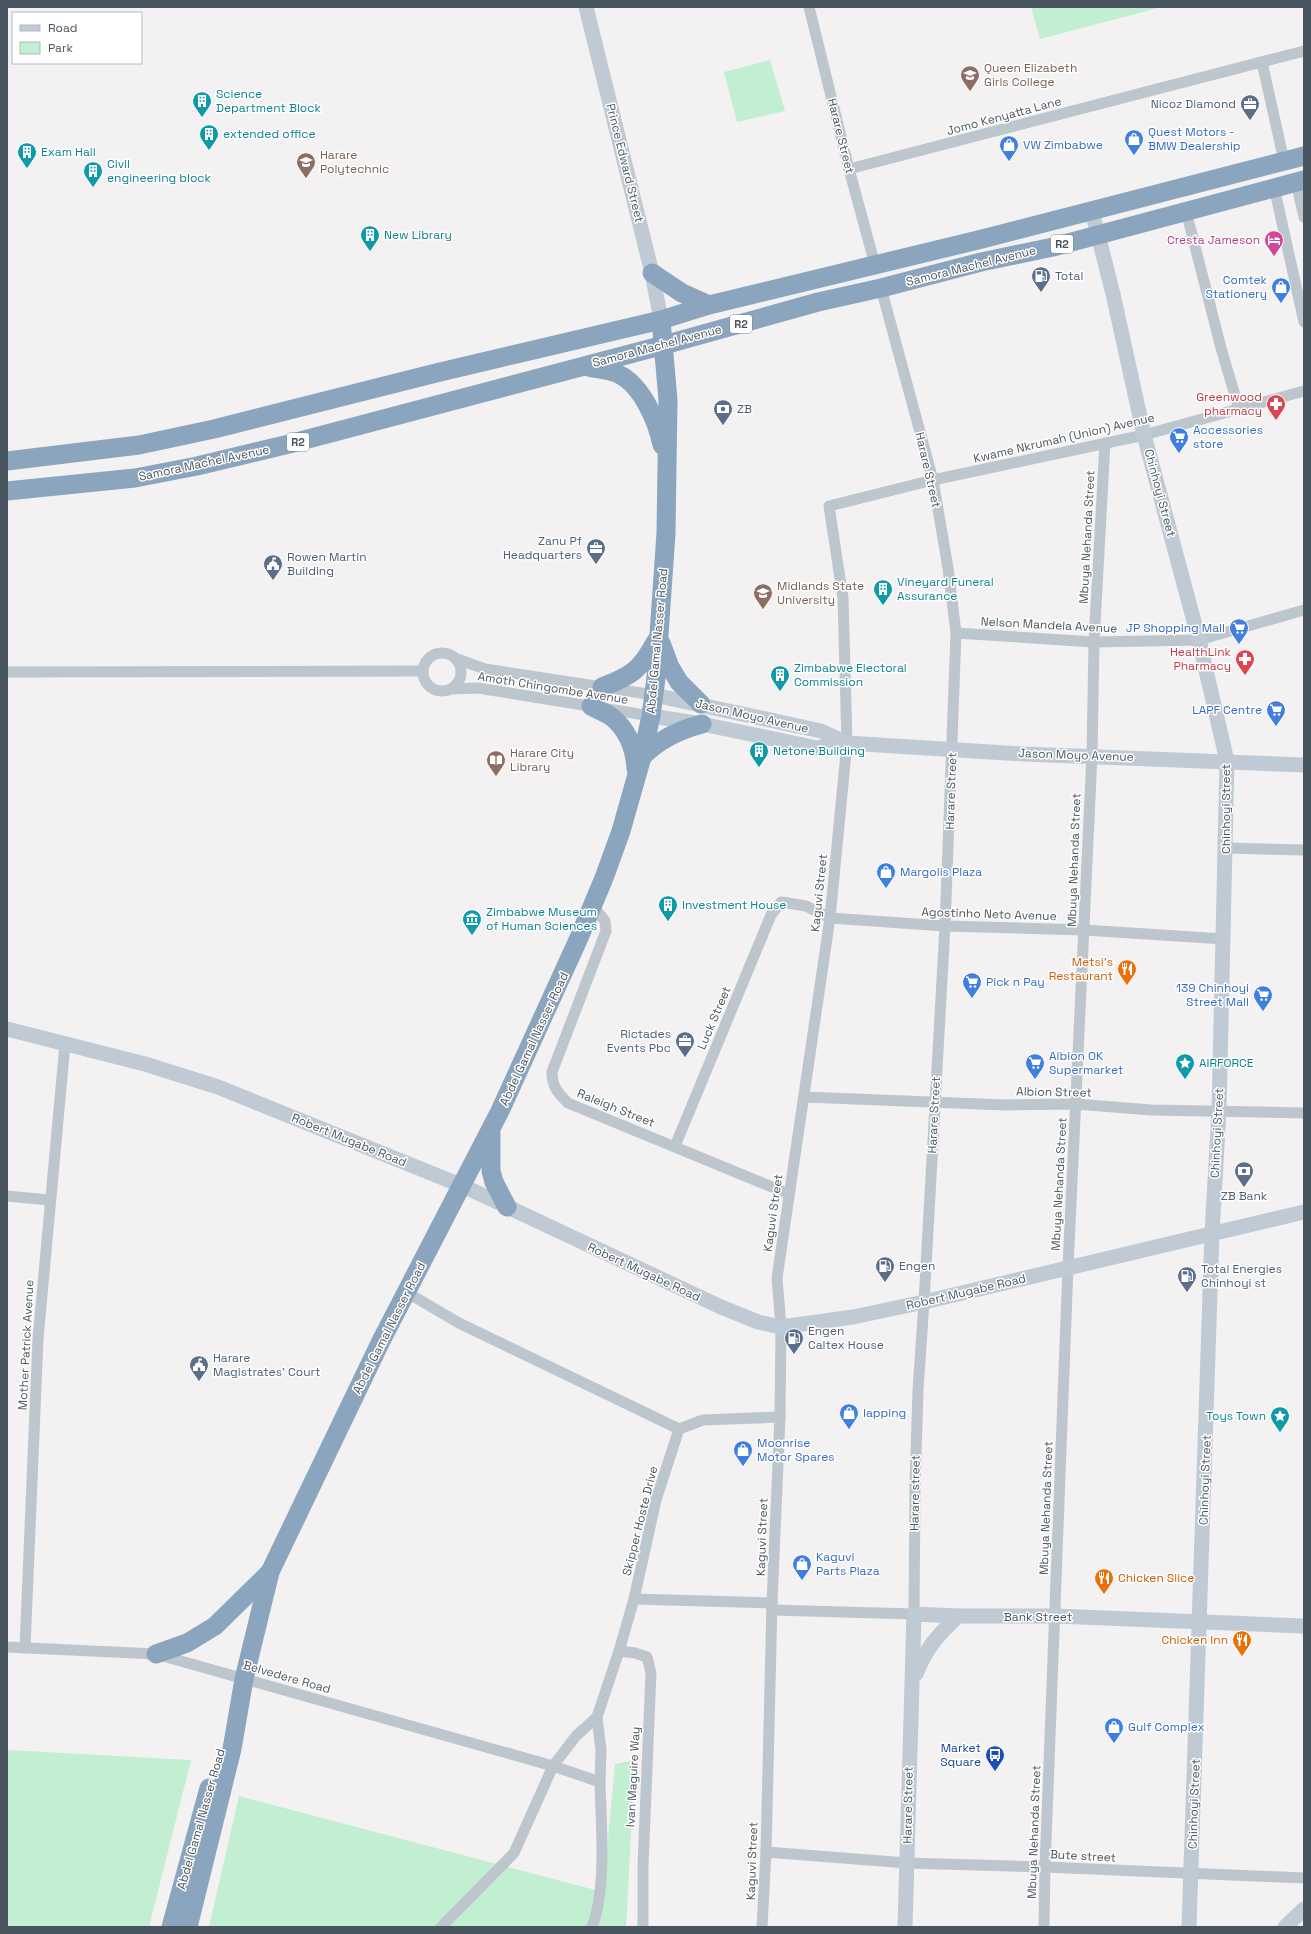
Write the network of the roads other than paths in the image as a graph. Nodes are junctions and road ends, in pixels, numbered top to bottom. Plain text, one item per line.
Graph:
1 (586, 7) edge
2 (810, 7) edge
3 (1304, 51) edge
4 (1262, 62) junction
5 (1304, 156) edge
6 (1284, 161) junction
7 (849, 169) junction
8 (1300, 181) edge
9 (1274, 188) junction
10 (1092, 211) junction
11 (1186, 211) junction
12 (1304, 217) edge
13 (1098, 234) junction
14 (875, 265) junction
15 (652, 273) junction
16 (881, 288) junction
17 (709, 305) junction
18 (661, 320) junction
19 (1304, 322) edge
20 (664, 346) junction
21 (583, 366) junction
22 (1304, 391) edge
23 (1239, 409) junction
24 (1144, 434) junction
25 (1105, 443) junction
26 (7, 461) edge
27 (667, 467) junction
28 (933, 480) junction
29 (7, 491) edge
30 (829, 506) joint
31 (1304, 610) edge
32 (956, 633) junction
33 (659, 636) junction
34 (1199, 640) junction
35 (1094, 642) junction
36 (457, 659) junction
37 (422, 671) junction
38 (7, 672) edge
39 (602, 687) junction
40 (451, 689) junction
41 (654, 695) junction
42 (701, 704) junction
43 (591, 706) junction
44 (651, 716) junction
45 (702, 724) junction
46 (847, 743) junction
47 (952, 750) junction
48 (1092, 755) junction
49 (642, 757) junction
50 (1227, 762) junction
51 (1304, 765) edge
52 (637, 776) junction
53 (1226, 848) junction
54 (1304, 850) edge
55 (781, 902) joint
56 (593, 906) junction
57 (830, 918) junction
58 (945, 926) junction
59 (1084, 930) junction
60 (1224, 939) junction
61 (7, 1029) edge
62 (65, 1044) junction
63 (805, 1097) junction
64 (934, 1103) junction
65 (1076, 1104) junction
66 (1219, 1111) junction
67 (1304, 1112) edge
68 (491, 1129) junction
69 (675, 1146) junction
70 (463, 1186) junction
71 (789, 1194) junction
72 (7, 1196) edge
73 (49, 1200) junction
74 (507, 1207) junction
75 (1304, 1212) edge
76 (1212, 1234) junction
77 (1068, 1267) junction
78 (406, 1292) junction
79 (924, 1302) junction
80 (781, 1328) junction
81 (780, 1416) junction
82 (679, 1429) junction
83 (270, 1572) junction
84 (634, 1599) junction
85 (772, 1607) junction
86 (914, 1614) junction
87 (958, 1616) junction
88 (1055, 1616) junction
89 (1200, 1622) junction
90 (1304, 1626) edge
91 (7, 1647) edge
92 (25, 1648) junction
93 (619, 1652) junction
94 (156, 1654) junction
95 (244, 1679) junction
96 (912, 1684) junction
97 (237, 1714) junction
98 (596, 1717) junction
99 (553, 1766) junction
100 (600, 1782) junction
101 (766, 1852) junction
102 (907, 1863) junction
103 (1045, 1867) junction
104 (1191, 1873) junction
105 (1304, 1878) edge
106 (1304, 1908) edge
107 (171, 1927) edge
108 (188, 1927) edge
109 (441, 1927) edge
110 (592, 1927) edge
111 (642, 1927) edge
112 (762, 1927) edge
113 (905, 1927) edge
114 (1044, 1927) edge
115 (1189, 1927) edge
116 (1285, 1927) edge

1 - 15 street, Prince Edward Street
2 - 7 street, Harare Street
3 - 4 street, Jomo Kenyatta Lane
4 - 6 street
4 - 7 street, Jomo Kenyatta Lane
5 - 6 highway, Samora Machel Avenue / R2
6 - 10 highway, Samora Machel Avenue / R2
7 - 14 street, Harare Street
8 - 9 highway, Samora Machel Avenue / R2
8 - 12 street
9 - 11 highway, Samora Machel Avenue / R2
9 - 19 street
10 - 13 street, Chinhoyi Street
10 - 14 highway, Samora Machel Avenue / R2
11 - 13 highway, Samora Machel Avenue / R2
11 - 23 street
13 - 16 highway, Samora Machel Avenue / R2
13 - 24 street, Chinhoyi Street
14 - 17 highway, Samora Machel Avenue / R2
15 - 17 highway
15 - 18 street, Prince Edward Street
16 - 20 highway, Samora Machel Avenue / R2
16 - 28 street, Harare Street
17 - 18 highway, Samora Machel Avenue / R2
18 - 20 highway, Abdel Gamal Nasser Road
18 - 26 highway, Samora Machel Avenue / R2
20 - 21 highway, Samora Machel Avenue / R2
20 - 27 highway, Abdel Gamal Nasser Road
21 - 27 highway
21 - 29 highway, Samora Machel Avenue / R2
22 - 23 street, Kwame Nkrumah (Union) Avenue
23 - 24 street, Kwame Nkrumah (Union) Avenue
24 - 25 street, Kwame Nkrumah (Union) Avenue
24 - 34 street, Chinhoyi Street
25 - 28 street, Kwame Nkrumah (Union) Avenue
25 - 35 street, Mbuya Nehanda Street
27 - 33 highway, Abdel Gamal Nasser Road
28 - 30 street, Kwame Nkrumah (Union) Avenue
28 - 32 street, Harare Street
30 - 46 street, Kaguvi Street
31 - 34 street, Nelson Mandela Avenue
32 - 35 street, Nelson Mandela Avenue
32 - 47 street, Harare Street
33 - 39 highway
33 - 41 highway, Abdel Gamal Nasser Road
33 - 42 highway
34 - 35 street, Nelson Mandela Avenue
34 - 50 street, Chinhoyi Street
35 - 48 street, Mbuya Nehanda Street
36 - 37 street
36 - 39 street, Amoth Chingombe Avenue
36 - 40 street
37 - 38 street
37 - 40 street
39 - 41 street, Amoth Chingombe Avenue
40 - 43 street, Amoth Chingombe Avenue
41 - 42 street, Jason Moyo Avenue
41 - 44 highway, Abdel Gamal Nasser Road
42 - 46 street, Jason Moyo Avenue
43 - 44 street, Amoth Chingombe Avenue
43 - 52 highway
44 - 45 street, Jason Moyo Avenue
44 - 49 highway, Abdel Gamal Nasser Road
45 - 46 street, Jason Moyo Avenue
45 - 49 highway
46 - 47 street, Jason Moyo Avenue
46 - 57 street, Kaguvi Street
47 - 48 street, Jason Moyo Avenue
47 - 58 street, Harare Street
48 - 50 street, Jason Moyo Avenue
48 - 59 street, Mbuya Nehanda Street
49 - 52 highway, Abdel Gamal Nasser Road
50 - 51 street, Jason Moyo Avenue
50 - 53 street, Chinhoyi Street
52 - 56 highway, Abdel Gamal Nasser Road
53 - 54 street
53 - 60 street, Chinhoyi Street
55 - 57 street, Agostinho Neto Avenue
55 - 69 street, Luck Street
56 - 68 highway, Abdel Gamal Nasser Road
56 - 69 street, Raleigh Street
57 - 58 street, Agostinho Neto Avenue
57 - 63 street, Kaguvi Street
58 - 59 street, Agostinho Neto Avenue
58 - 64 street, Harare Street
59 - 60 street, Agostinho Neto Avenue
59 - 65 street, Mbuya Nehanda Street
60 - 66 street, Chinhoyi Street
61 - 62 street, Robert Mugabe Road
62 - 70 street, Robert Mugabe Road
62 - 73 street, Mother Patrick Avenue
63 - 64 street, Albion Street
63 - 71 street, Kaguvi Street
64 - 65 street, Albion Street
64 - 79 street, Harare Street
65 - 66 street, Albion Street
65 - 77 street, Mbuya Nehanda Street
66 - 67 street, Albion Street
66 - 76 street, Chinhoyi Street
68 - 70 highway, Abdel Gamal Nasser Road
68 - 74 highway
69 - 71 street, Raleigh Street
70 - 74 street, Robert Mugabe Road
70 - 78 highway, Abdel Gamal Nasser Road
71 - 80 street, Kaguvi Street
72 - 73 street
73 - 92 street, Mother Patrick Avenue
74 - 80 street, Robert Mugabe Road
75 - 76 street, Robert Mugabe Road
76 - 77 street, Robert Mugabe Road
76 - 89 street, Chinhoyi Street
77 - 79 street, Robert Mugabe Road
77 - 88 street, Mbuya Nehanda Street
78 - 82 street
78 - 83 highway, Abdel Gamal Nasser Road
79 - 80 street, Robert Mugabe Road
79 - 86 street, Harare street
80 - 81 street, Kaguvi Street
81 - 82 street
81 - 85 street, Kaguvi Street
82 - 84 street, Skipper Hoste Drive
83 - 94 highway
83 - 95 highway, Abdel Gamal Nasser Road
84 - 85 street, Bank Street
84 - 93 street, Skipper Hoste Drive
85 - 86 street, Bank Street
85 - 101 street, Kaguvi Street
86 - 87 street, Bank Street
86 - 96 street, Harare street
87 - 88 street, Bank Street
87 - 96 street
88 - 89 street, Bank Street
88 - 103 street, Mbuya Nehanda Street
89 - 90 street, Bank Street
89 - 104 street, Chinhoyi Street
91 - 92 street, Belvedere Road
92 - 94 street, Belvedere Road
93 - 98 street, Skipper Hoste Drive
93 - 111 street, Ivan Maguire Way
94 - 95 street, Belvedere Road
95 - 97 highway, Abdel Gamal Nasser Road
95 - 99 street, Belvedere Road
96 - 102 street, Harare Street
97 - 107 highway, Abdel Gamal Nasser Road
97 - 108 highway, Abdel Gamal Nasser Road
98 - 99 street, Skipper Hoste Drive
98 - 100 street, Skipper Hoste Drive
99 - 100 street
99 - 109 street, Skipper Hoste Drive
100 - 110 street, Skipper Hoste Drive
101 - 102 street, Bute street
101 - 112 street, Kaguvi Street
102 - 103 street, Bute street
102 - 113 street, Harare Street
103 - 104 street, Bute street
103 - 114 street, Mbuya Nehanda Street
104 - 105 street, Bute street
104 - 115 street, Chinhoyi Street
106 - 116 street

